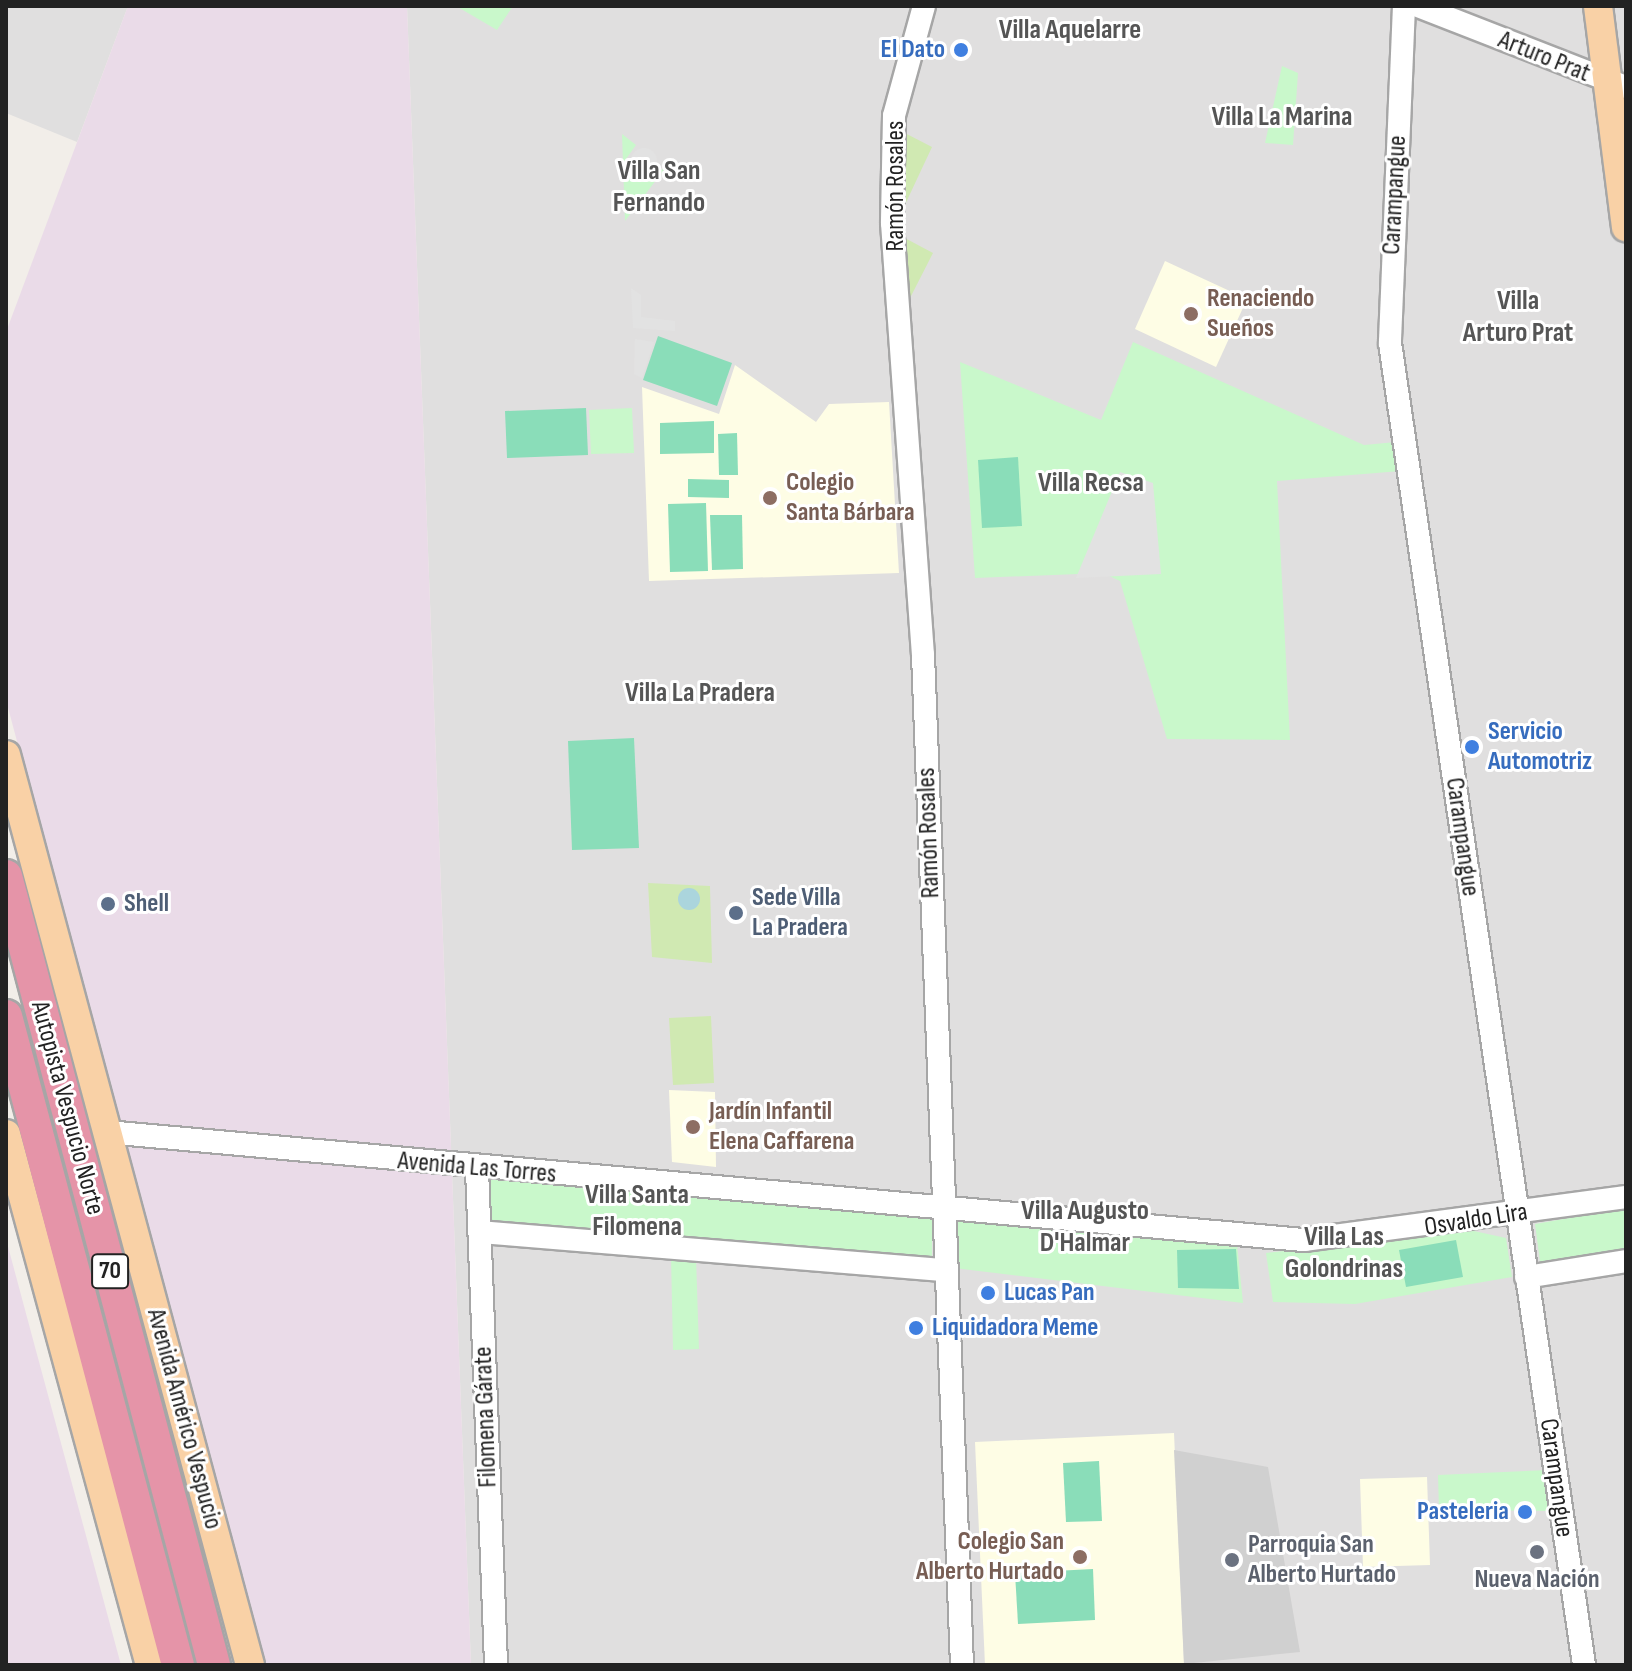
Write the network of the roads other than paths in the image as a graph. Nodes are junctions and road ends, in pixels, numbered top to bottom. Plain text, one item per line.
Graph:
1 (924, 6) edge
2 (1404, 6) edge
3 (1418, 6) edge
4 (1598, 6) edge
5 (1615, 6) edge
6 (1620, 85) edge
7 (1626, 227) edge
8 (6, 755) edge
9 (6, 876) edge
10 (6, 1016) edge
11 (107, 1132) junction
12 (6, 1134) edge
13 (477, 1169) junction
14 (1626, 1197) edge
15 (944, 1206) junction
16 (1517, 1214) junction
17 (1471, 1221) junction
18 (480, 1232) junction
19 (1522, 1243) junction
20 (1626, 1261) edge
21 (946, 1270) junction
22 (1526, 1277) junction
23 (150, 1665) edge
24 (178, 1665) edge
25 (214, 1665) edge
26 (250, 1665) edge
27 (496, 1665) edge
28 (962, 1665) edge
29 (1584, 1665) edge

1 - 15 street, Ramón Rosales
2 - 16 street, Carampangue
3 - 6 street, Arturo Prat
4 - 6 main road
5 - 6 main road
6 - 7 main road
8 - 11 main road, Avenida Américo Vespucio
9 - 25 highway, Autopista Vespucio Norte / 70
10 - 24 highway, Autopista Vespucio Norte / 70
11 - 13 street, Avenida Las Torres
11 - 26 main road, Avenida Américo Vespucio
12 - 23 main road
13 - 15 street, Avenida Las Torres
13 - 18 street, Filomena Gárate
14 - 16 street, Osvaldo Lira
15 - 17 street, Osvaldo Lira
15 - 21 street, Ramón Rosales
16 - 17 street, Osvaldo Lira
16 - 19 street, Carampangue
17 - 19 street
18 - 21 street
18 - 27 street, Filomena Gárate
19 - 22 street, Carampangue
20 - 22 street
21 - 28 street, Ramón Rosales
22 - 29 street, Carampangue

